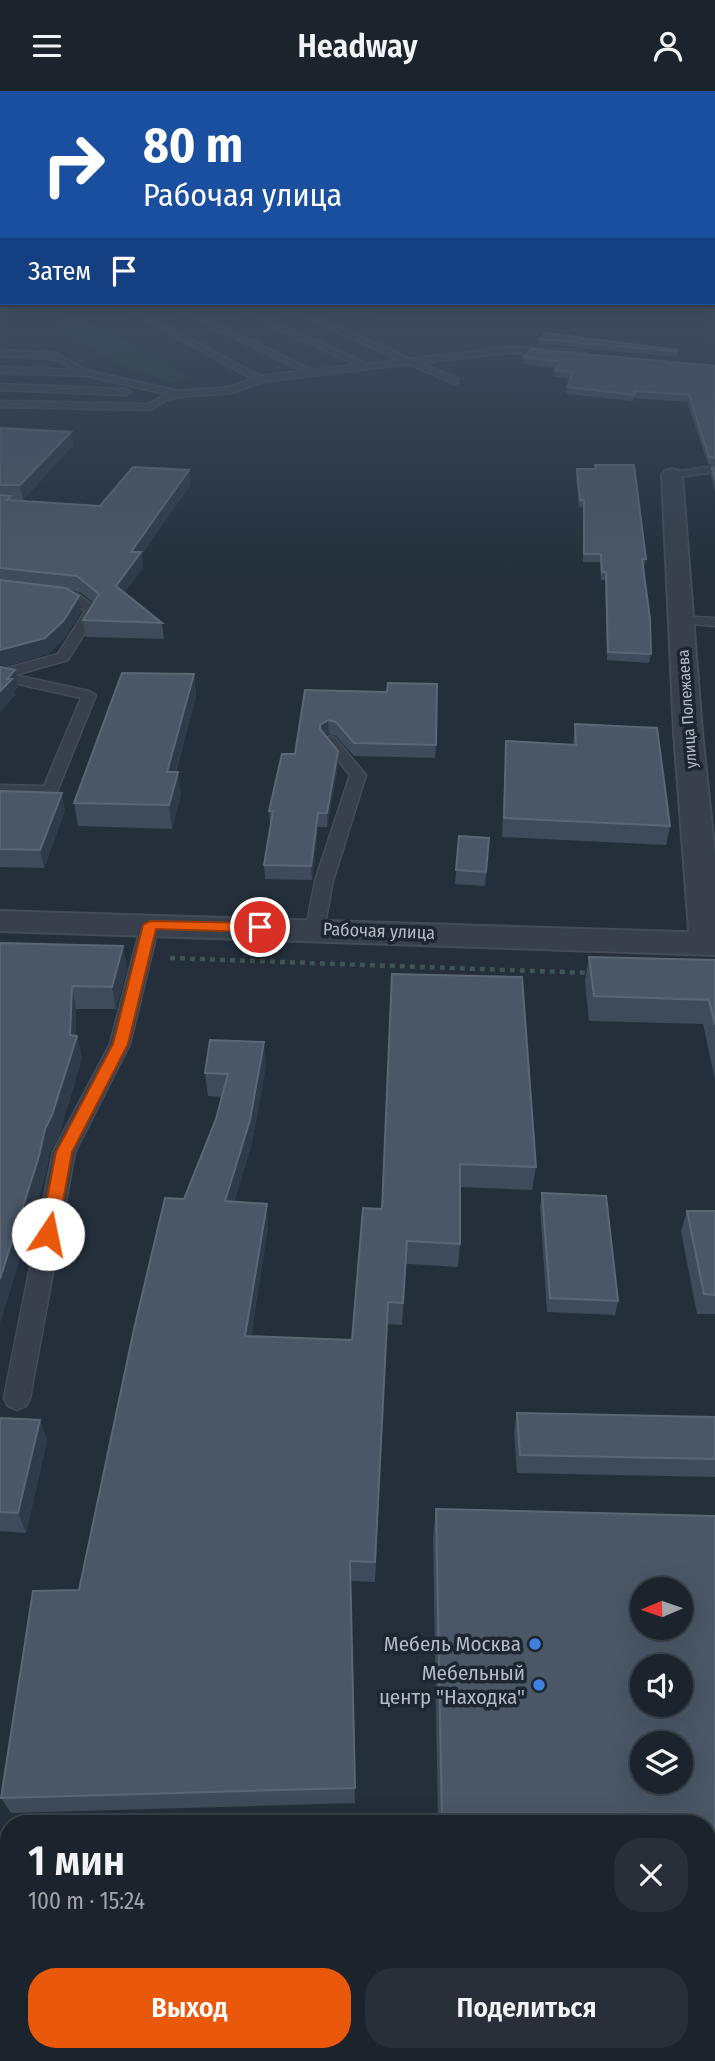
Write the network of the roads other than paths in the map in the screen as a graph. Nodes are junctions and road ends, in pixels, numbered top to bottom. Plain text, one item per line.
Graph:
1 (177, 394) edge
2 (0, 404) edge
3 (715, 469) edge
4 (672, 475) joint
5 (0, 589) edge
6 (681, 620) junction
7 (715, 622) edge
8 (0, 661) edge
9 (0, 674) edge
10 (330, 741) edge
11 (0, 790) edge
12 (0, 921) edge
13 (150, 925) junction
14 (315, 929) junction
15 (711, 944) edge
16 (17, 1398) dead end

1 - 2 lane
3 - 4 lane
4 - 6 street, улица Полежаева
5 - 9 lane
6 - 7 lane
6 - 15 street, улица Полежаева
8 - 9 lane
9 - 11 lane
10 - 14 lane
12 - 13 street, Рабочая улица
13 - 14 street, Рабочая улица
13 - 16 lane
14 - 15 street, Рабочая улица

